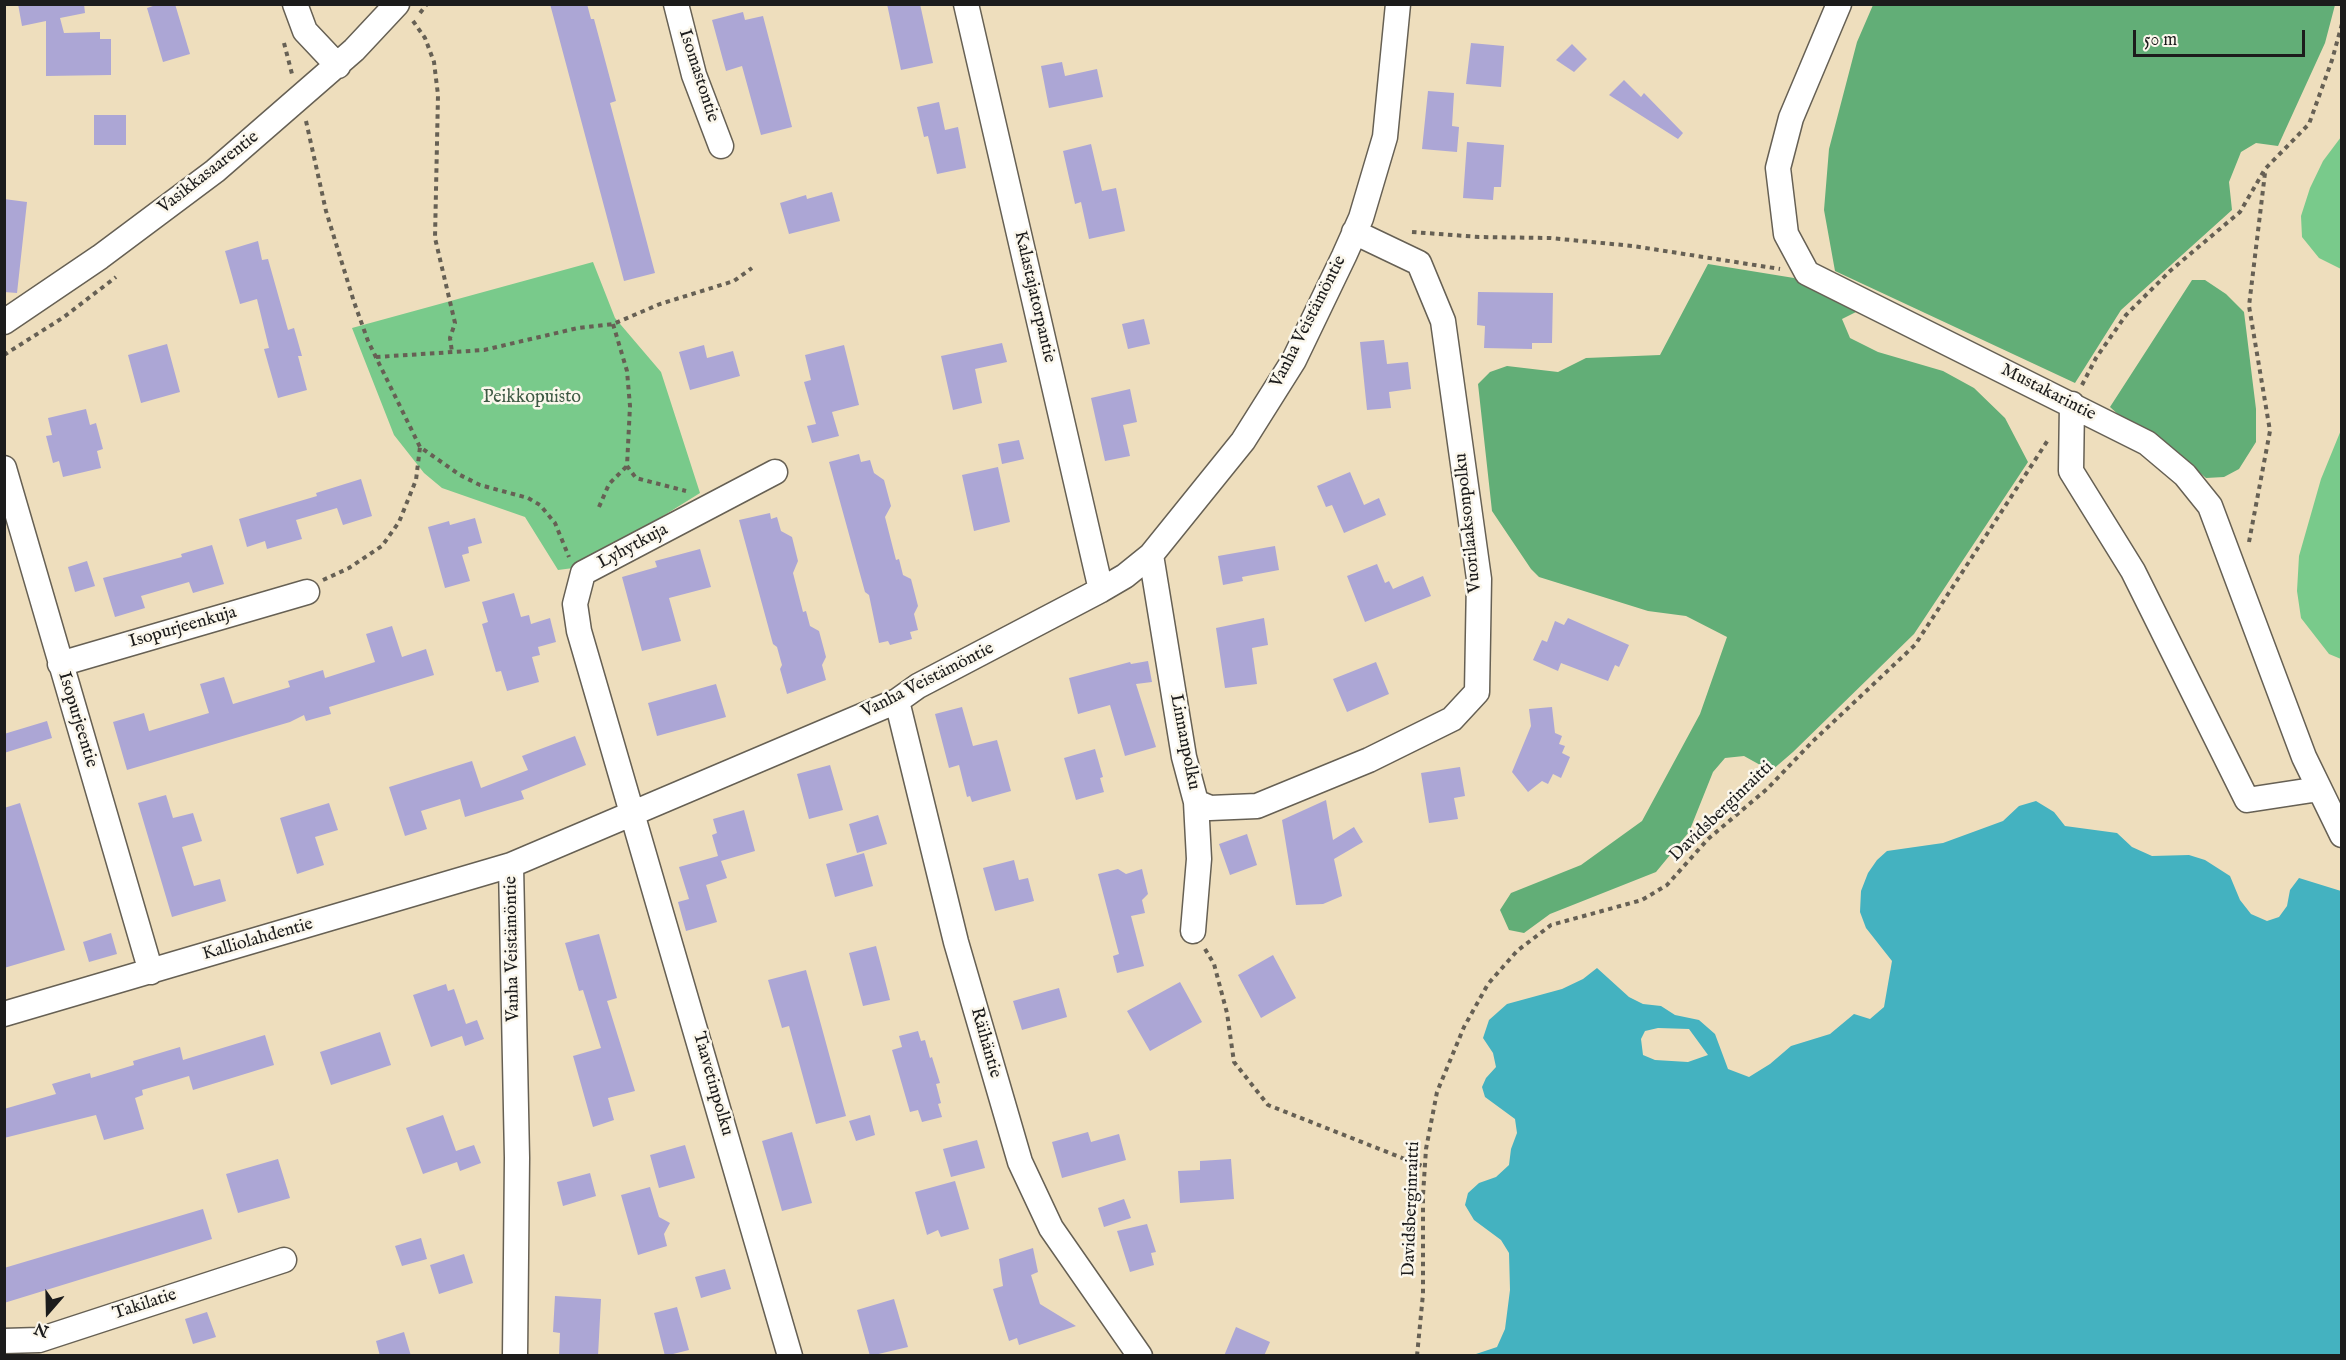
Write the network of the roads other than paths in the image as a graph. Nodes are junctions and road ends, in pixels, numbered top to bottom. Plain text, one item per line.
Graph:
1 (295, 4) edge
2 (676, 4) edge
3 (966, 4) edge
4 (1398, 4) edge
5 (1839, 4) edge
6 (405, 13) edge
7 (338, 66) junction
8 (721, 146) dead end
9 (1354, 232) junction
10 (4, 322) edge
11 (2072, 404) junction
12 (4, 468) edge
13 (776, 472) dead end
14 (1151, 555) junction
15 (1101, 590) junction
16 (307, 592) road end
17 (60, 664) junction
18 (897, 701) junction
19 (2319, 789) junction
20 (1196, 802) junction
21 (633, 813) junction
22 (2342, 835) edge
23 (511, 865) junction
24 (1193, 931) road end
25 (152, 972) junction
26 (4, 1014) edge
27 (284, 1260) dead end
28 (4, 1341) edge
29 (515, 1356) edge
30 (790, 1356) edge
31 (1140, 1356) edge

1 - 7 street
2 - 8 street, Isomastontie
3 - 15 street, Kalastajatorpantie
4 - 9 street, Vanha Veistämöntie
5 - 11 street, Mustakarintie
6 - 7 street, Vasikkasaarentie
7 - 10 street, Vasikkasaarentie
9 - 14 street, Vanha Veistämöntie
9 - 20 street, Vuorilaaksonpolku
11 - 19 street, Mustakarintie
11 - 19 street
12 - 17 street, Isopurjeentie
13 - 21 street, Lyhytkuja
14 - 15 street, Vanha Veistämöntie
14 - 20 street, Linnanpolku
15 - 18 street, Vanha Veistämöntie
16 - 17 street, Isopurjeenkuja
17 - 25 street, Isopurjeentie
18 - 21 street, Vanha Veistämöntie
18 - 31 street, Räihäntie
19 - 22 street, Mustakarintie
20 - 24 street, Linnanpolku
21 - 23 street, Vanha Veistämöntie
21 - 30 street, Taavetinpolku
23 - 25 street, Kalliolahdentie
23 - 29 street, Vanha Veistämöntie
25 - 26 street, Kalliolahdentie
27 - 28 street, Takilatie

